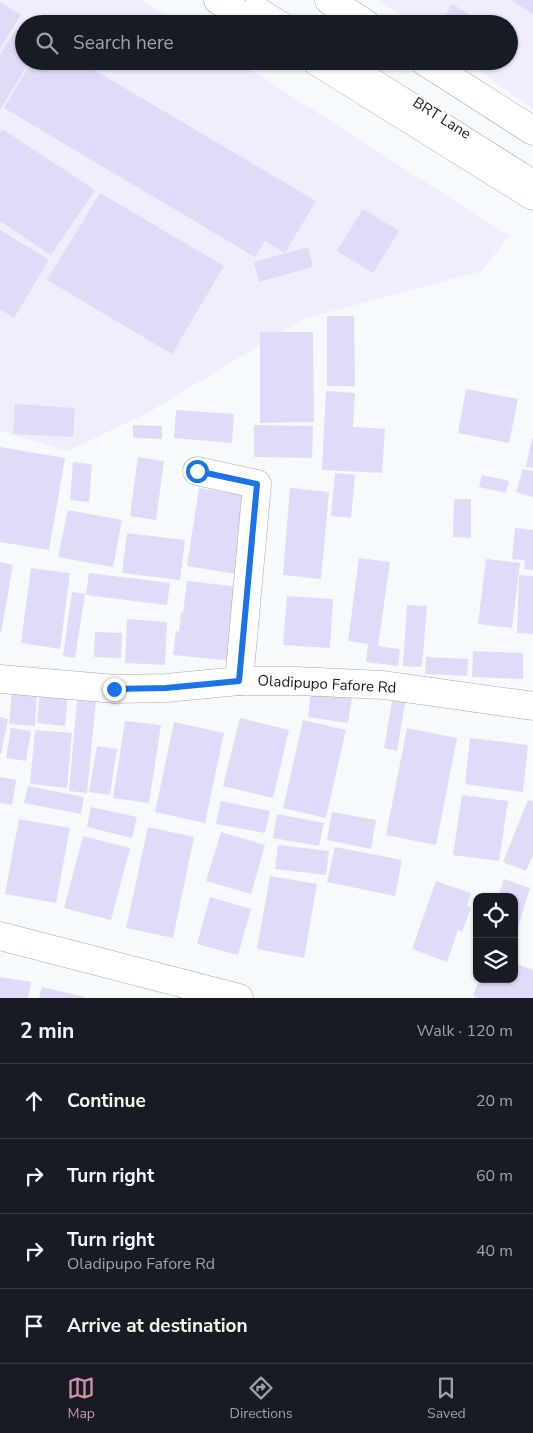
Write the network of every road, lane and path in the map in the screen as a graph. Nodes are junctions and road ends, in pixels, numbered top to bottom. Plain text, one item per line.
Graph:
1 (218, 0) edge
2 (253, 0) edge
3 (329, 0) edge
4 (242, 15) edge
5 (277, 15) edge
6 (352, 15) edge
7 (330, 70) edge
8 (365, 70) edge
9 (438, 70) edge
10 (533, 131) edge
11 (533, 176) edge
12 (533, 196) edge
13 (197, 471) dead end
14 (0, 679) edge
15 (239, 681) junction
16 (533, 706) edge
17 (0, 936) edge
18 (239, 998) edge

1 - 4 main road
2 - 5 lane
3 - 6 main road
7 - 12 main road
8 - 11 lane, BRT Lane
9 - 10 main road
13 - 15 main road
14 - 15 main road, Oladipupo Fafore Rd
15 - 16 main road, Oladipupo Fafore Rd
17 - 18 main road

